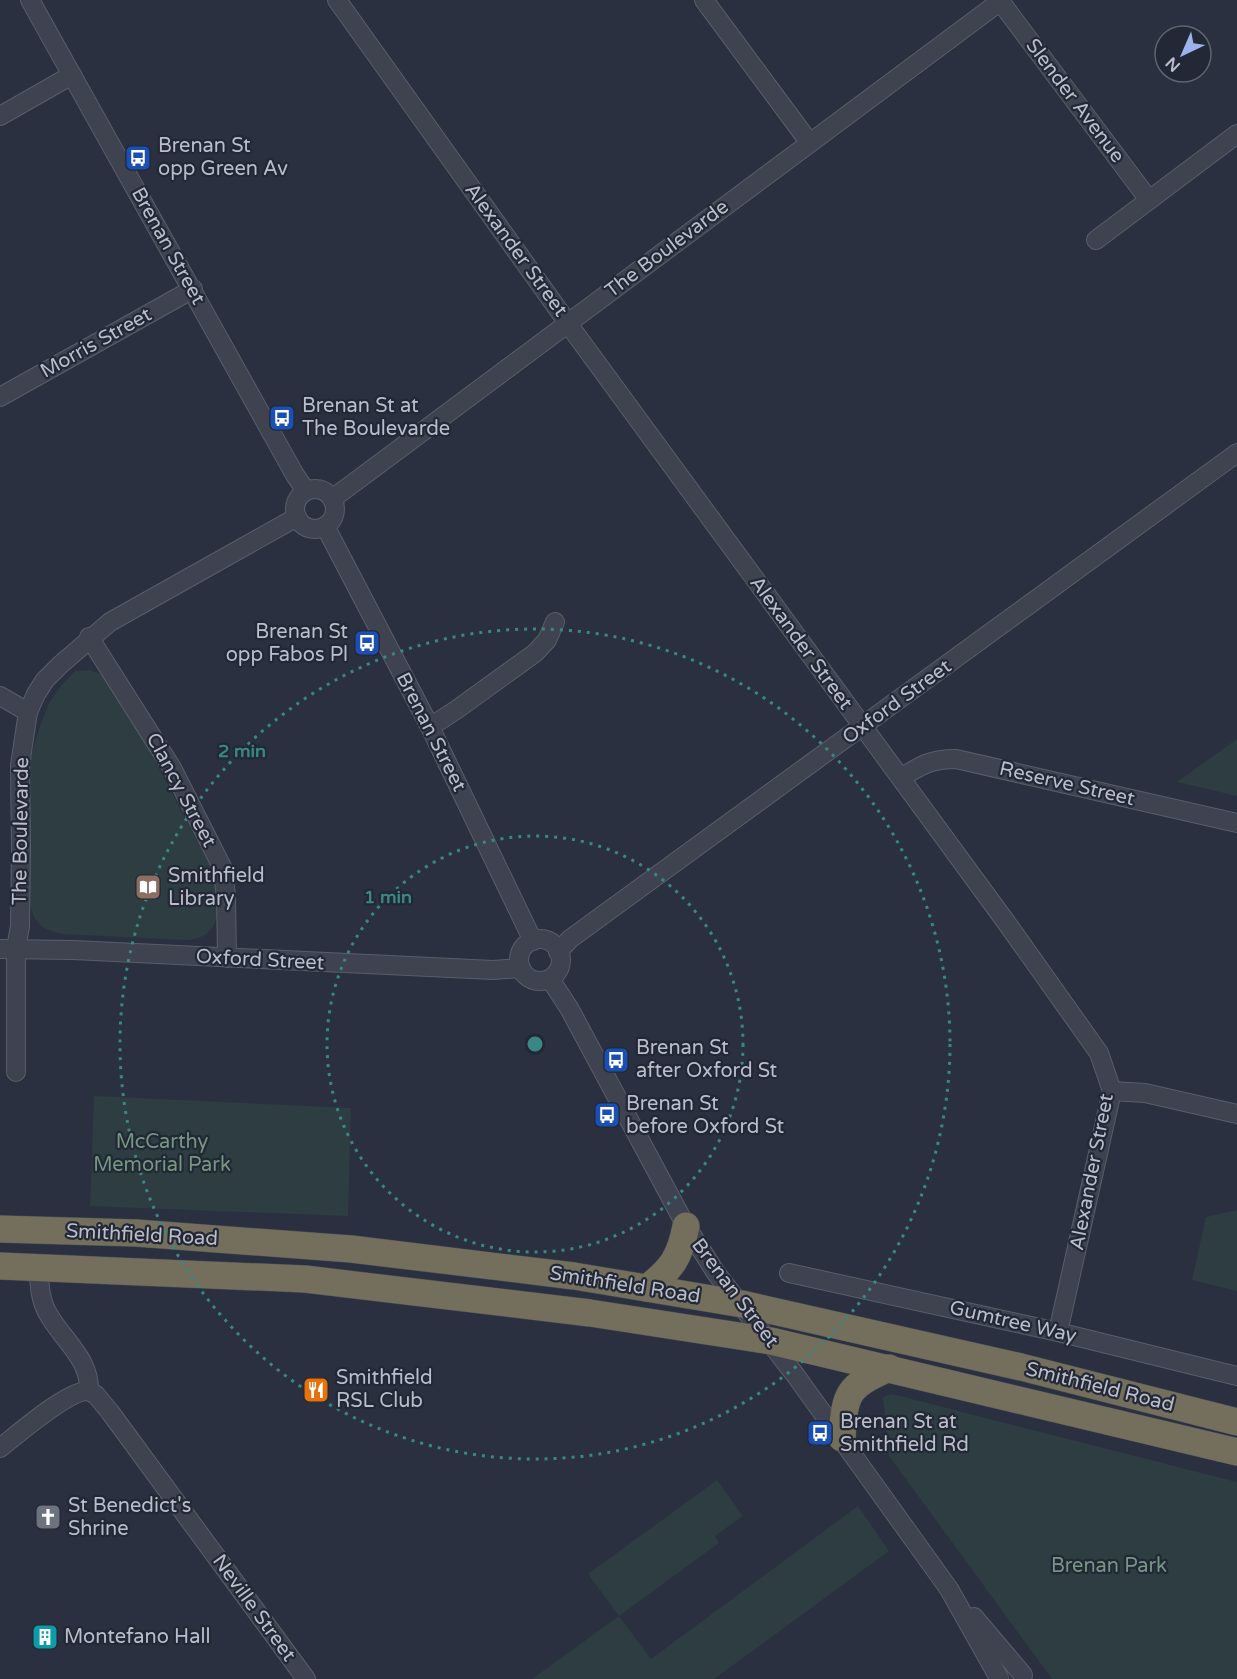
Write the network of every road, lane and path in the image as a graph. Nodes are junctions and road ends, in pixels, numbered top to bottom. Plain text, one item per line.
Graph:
1 (30, 0) edge
2 (337, 0) edge
3 (704, 0) edge
4 (1001, 1) edge
5 (72, 75) junction
6 (0, 116) edge
7 (1237, 134) edge
8 (809, 142) junction
9 (1149, 200) junction
10 (1095, 240) dead end
11 (193, 289) junction
12 (568, 323) junction
13 (0, 397) edge
14 (1237, 453) edge
15 (306, 491) junction
16 (332, 499) junction
17 (297, 517) junction
18 (325, 526) junction
19 (555, 622) dead end
20 (89, 638) junction
21 (0, 696) edge
22 (28, 712) junction
23 (430, 727) junction
24 (863, 727) junction
25 (901, 778) junction
26 (1237, 823) edge
27 (533, 941) junction
28 (8, 950) edge
29 (558, 952) junction
30 (226, 958) junction
31 (521, 968) junction
32 (550, 979) junction
33 (16, 1071) dead end
34 (1112, 1091) junction
35 (1237, 1114) edge
36 (686, 1226) junction
37 (0, 1229) edge
38 (0, 1266) edge
39 (39, 1267) junction
40 (789, 1272) dead end
41 (647, 1288) junction
42 (742, 1304) junction
43 (535, 1322) dead end
44 (1058, 1332) junction
45 (721, 1334) junction
46 (771, 1341) junction
47 (889, 1368) junction
48 (1237, 1376) edge
49 (89, 1391) junction
50 (1237, 1422) edge
51 (842, 1438) junction
52 (0, 1448) edge
53 (1237, 1452) edge
54 (949, 1589) junction
55 (1025, 1677) edge
56 (306, 1679) edge
57 (999, 1679) edge

1 - 5 street, Brenan Street
2 - 12 street, Alexander Street
3 - 8 street
4 - 8 street, The Boulevarde
4 - 9 street, Slender Avenue
5 - 6 street
5 - 11 street, Brenan Street
7 - 9 street
8 - 12 street, The Boulevarde
9 - 10 street
11 - 13 street, Morris Street
11 - 15 street, Brenan Street
12 - 16 street, The Boulevarde
12 - 24 street, Alexander Street
14 - 24 street, Oxford Street
15 - 16 street
15 - 17 street
16 - 18 street
17 - 18 street
17 - 20 street, The Boulevarde
18 - 23 street, Brenan Street
19 - 23 street
20 - 22 street, The Boulevarde
20 - 30 street, Clancy Street
21 - 22 street
22 - 28 street, The Boulevarde
23 - 27 street, Brenan Street
24 - 25 street, Alexander Street
24 - 29 street, Oxford Street
25 - 26 street, Reserve Street
25 - 34 street, Alexander Street
27 - 29 street
27 - 31 street
28 - 30 street, Oxford Street
28 - 33 street, The Boulevarde
29 - 32 street
30 - 31 street, Oxford Street
31 - 32 street
32 - 36 street, Brenan Street
34 - 35 street
34 - 44 street, Alexander Street
36 - 41 highway
36 - 42 street, Brenan Street
37 - 41 highway, Smithfield Road
38 - 39 highway, Smithfield Road
39 - 45 highway, Smithfield Road
39 - 49 street
40 - 44 street, Gumtree Way
41 - 42 highway, Smithfield Road
42 - 46 street, Brenan Street
42 - 50 highway, Smithfield Road
43 - 45 highway
44 - 48 street, Gumtree Way
45 - 46 highway, Smithfield Road
46 - 47 highway, Smithfield Road
46 - 51 street, Brenan Street
47 - 51 highway
47 - 53 highway, Smithfield Road
49 - 52 street
49 - 56 street, Neville Street
51 - 54 street, Brenan Street
54 - 55 street, Brenan Street
54 - 57 street, Brenan Street
55 - 57 street

